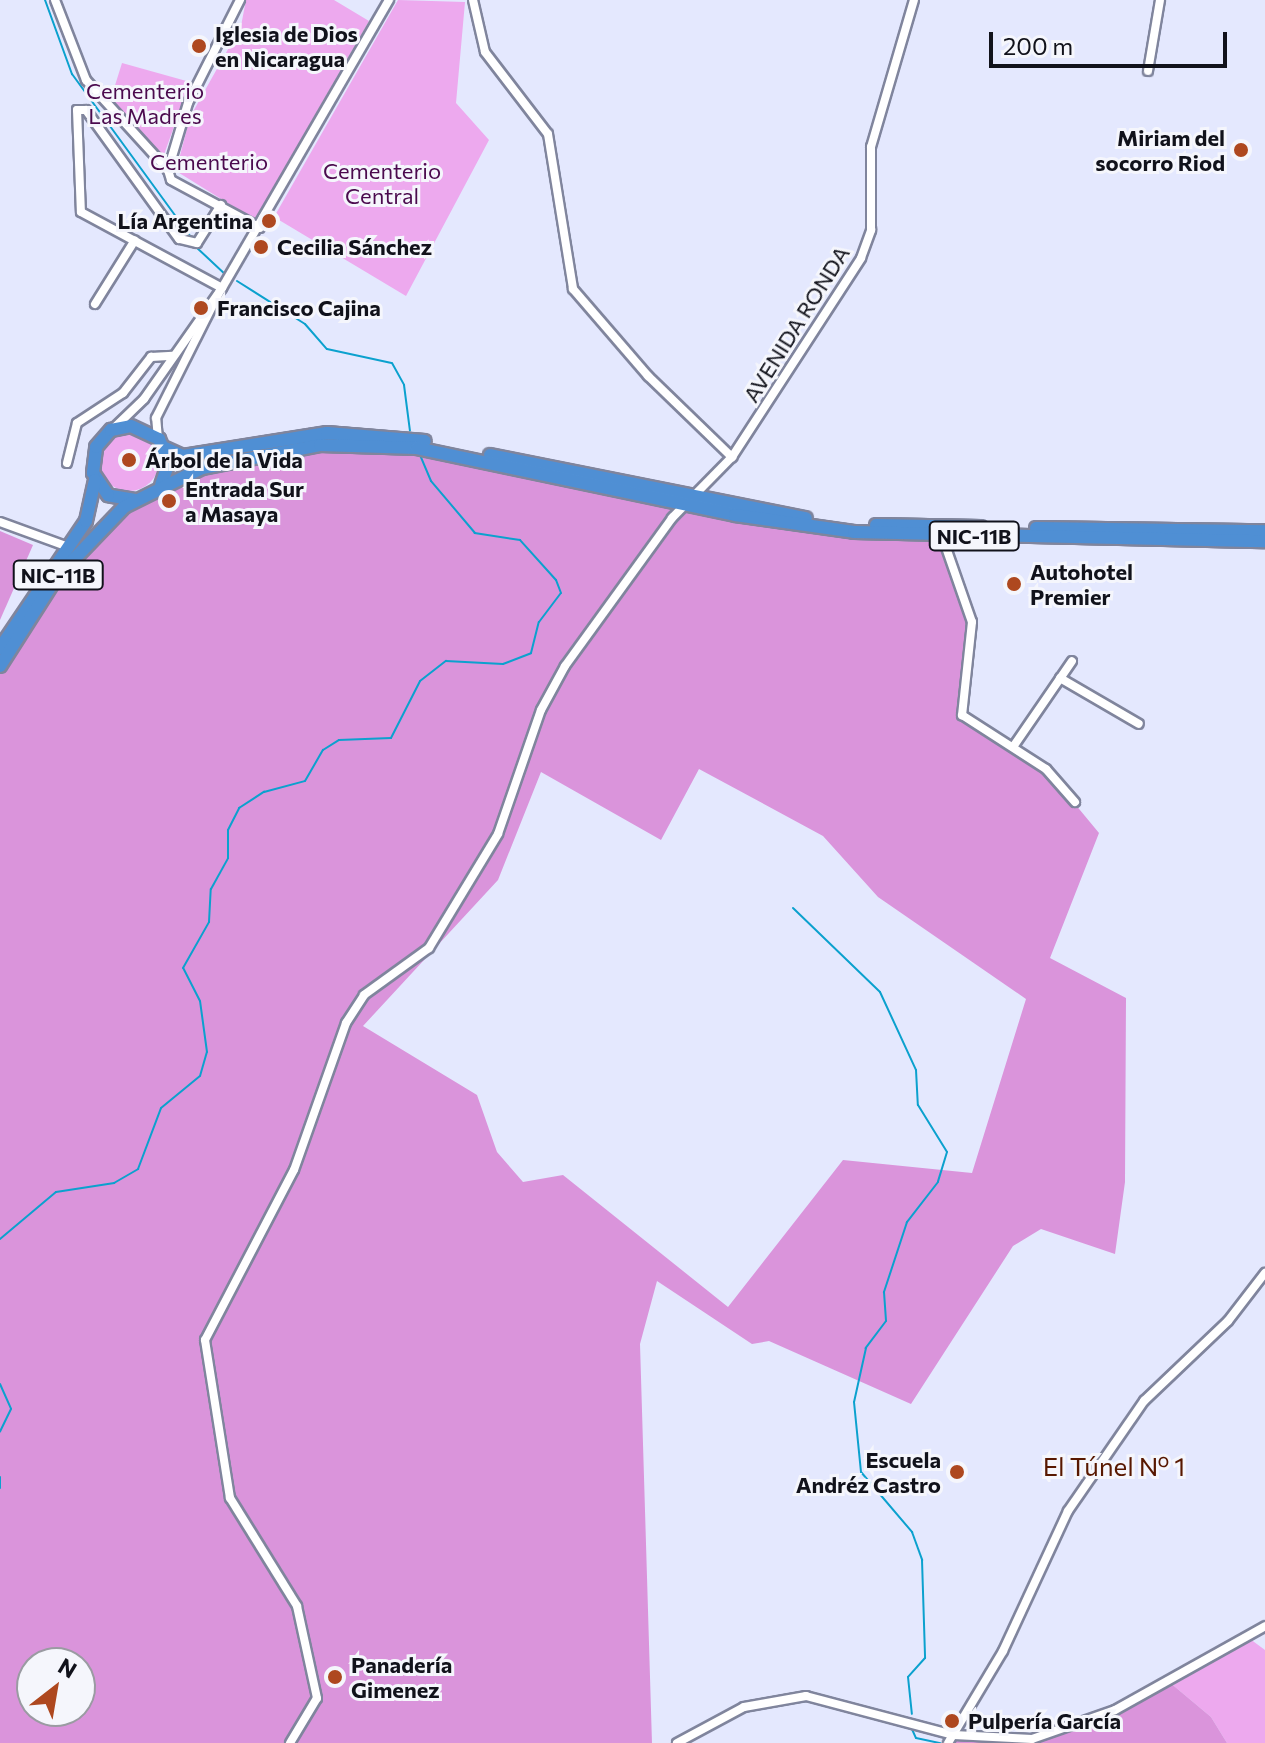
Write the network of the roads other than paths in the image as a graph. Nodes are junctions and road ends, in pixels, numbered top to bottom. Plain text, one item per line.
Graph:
1 (55, 0) edge
2 (240, 0) edge
3 (389, 0) edge
4 (473, 0) edge
5 (914, 0) edge
6 (1160, 0) edge
7 (1148, 71) dead end
8 (168, 170) junction
9 (221, 205) junction
10 (260, 228) junction
11 (135, 240) junction
12 (222, 288) junction
13 (95, 304) dead end
14 (173, 356) junction
15 (114, 428) junction
16 (162, 444) junction
17 (732, 457) junction
18 (67, 463) dead end
19 (95, 480) junction
20 (161, 485) junction
21 (135, 500) junction
22 (692, 500) junction
23 (0, 522) edge
24 (1265, 531) edge
25 (942, 536) junction
26 (1265, 541) edge
27 (66, 546) junction
28 (0, 648) edge
29 (1072, 661) dead end
30 (0, 666) edge
31 (1060, 678) junction
32 (1139, 724) dead end
33 (1013, 747) junction
34 (1075, 802) dead end
35 (1265, 1273) edge
36 (1265, 1626) edge
37 (951, 1739) edge
38 (290, 1743) edge
39 (677, 1743) edge

1 - 8 street
2 - 8 street
3 - 10 street
4 - 17 street
5 - 17 street, AVENIDA RONDA
6 - 7 street
8 - 9 street
9 - 10 street
9 - 11 street
10 - 12 street
11 - 12 street
11 - 13 street
12 - 14 street
12 - 16 street
14 - 15 street
14 - 18 street
15 - 16 highway, NIC-11B
15 - 19 highway, NIC-11B
16 - 20 highway
16 - 22 highway, NIC-11B
17 - 22 street, AVENIDA RONDA
19 - 21 highway
19 - 27 highway, NIC-11B
20 - 21 highway, NIC-11B
20 - 22 highway, NIC-11B
21 - 30 highway, NIC-11B
22 - 24 highway, NIC-11B
22 - 25 highway, NIC-11B
22 - 38 street, AVENIDA RONDA
23 - 27 street
25 - 26 highway, NIC-11B
25 - 33 street
27 - 28 highway, NIC-11B
29 - 31 street
31 - 32 street
31 - 33 street
33 - 34 street
35 - 37 street
36 - 37 street
37 - 39 street

